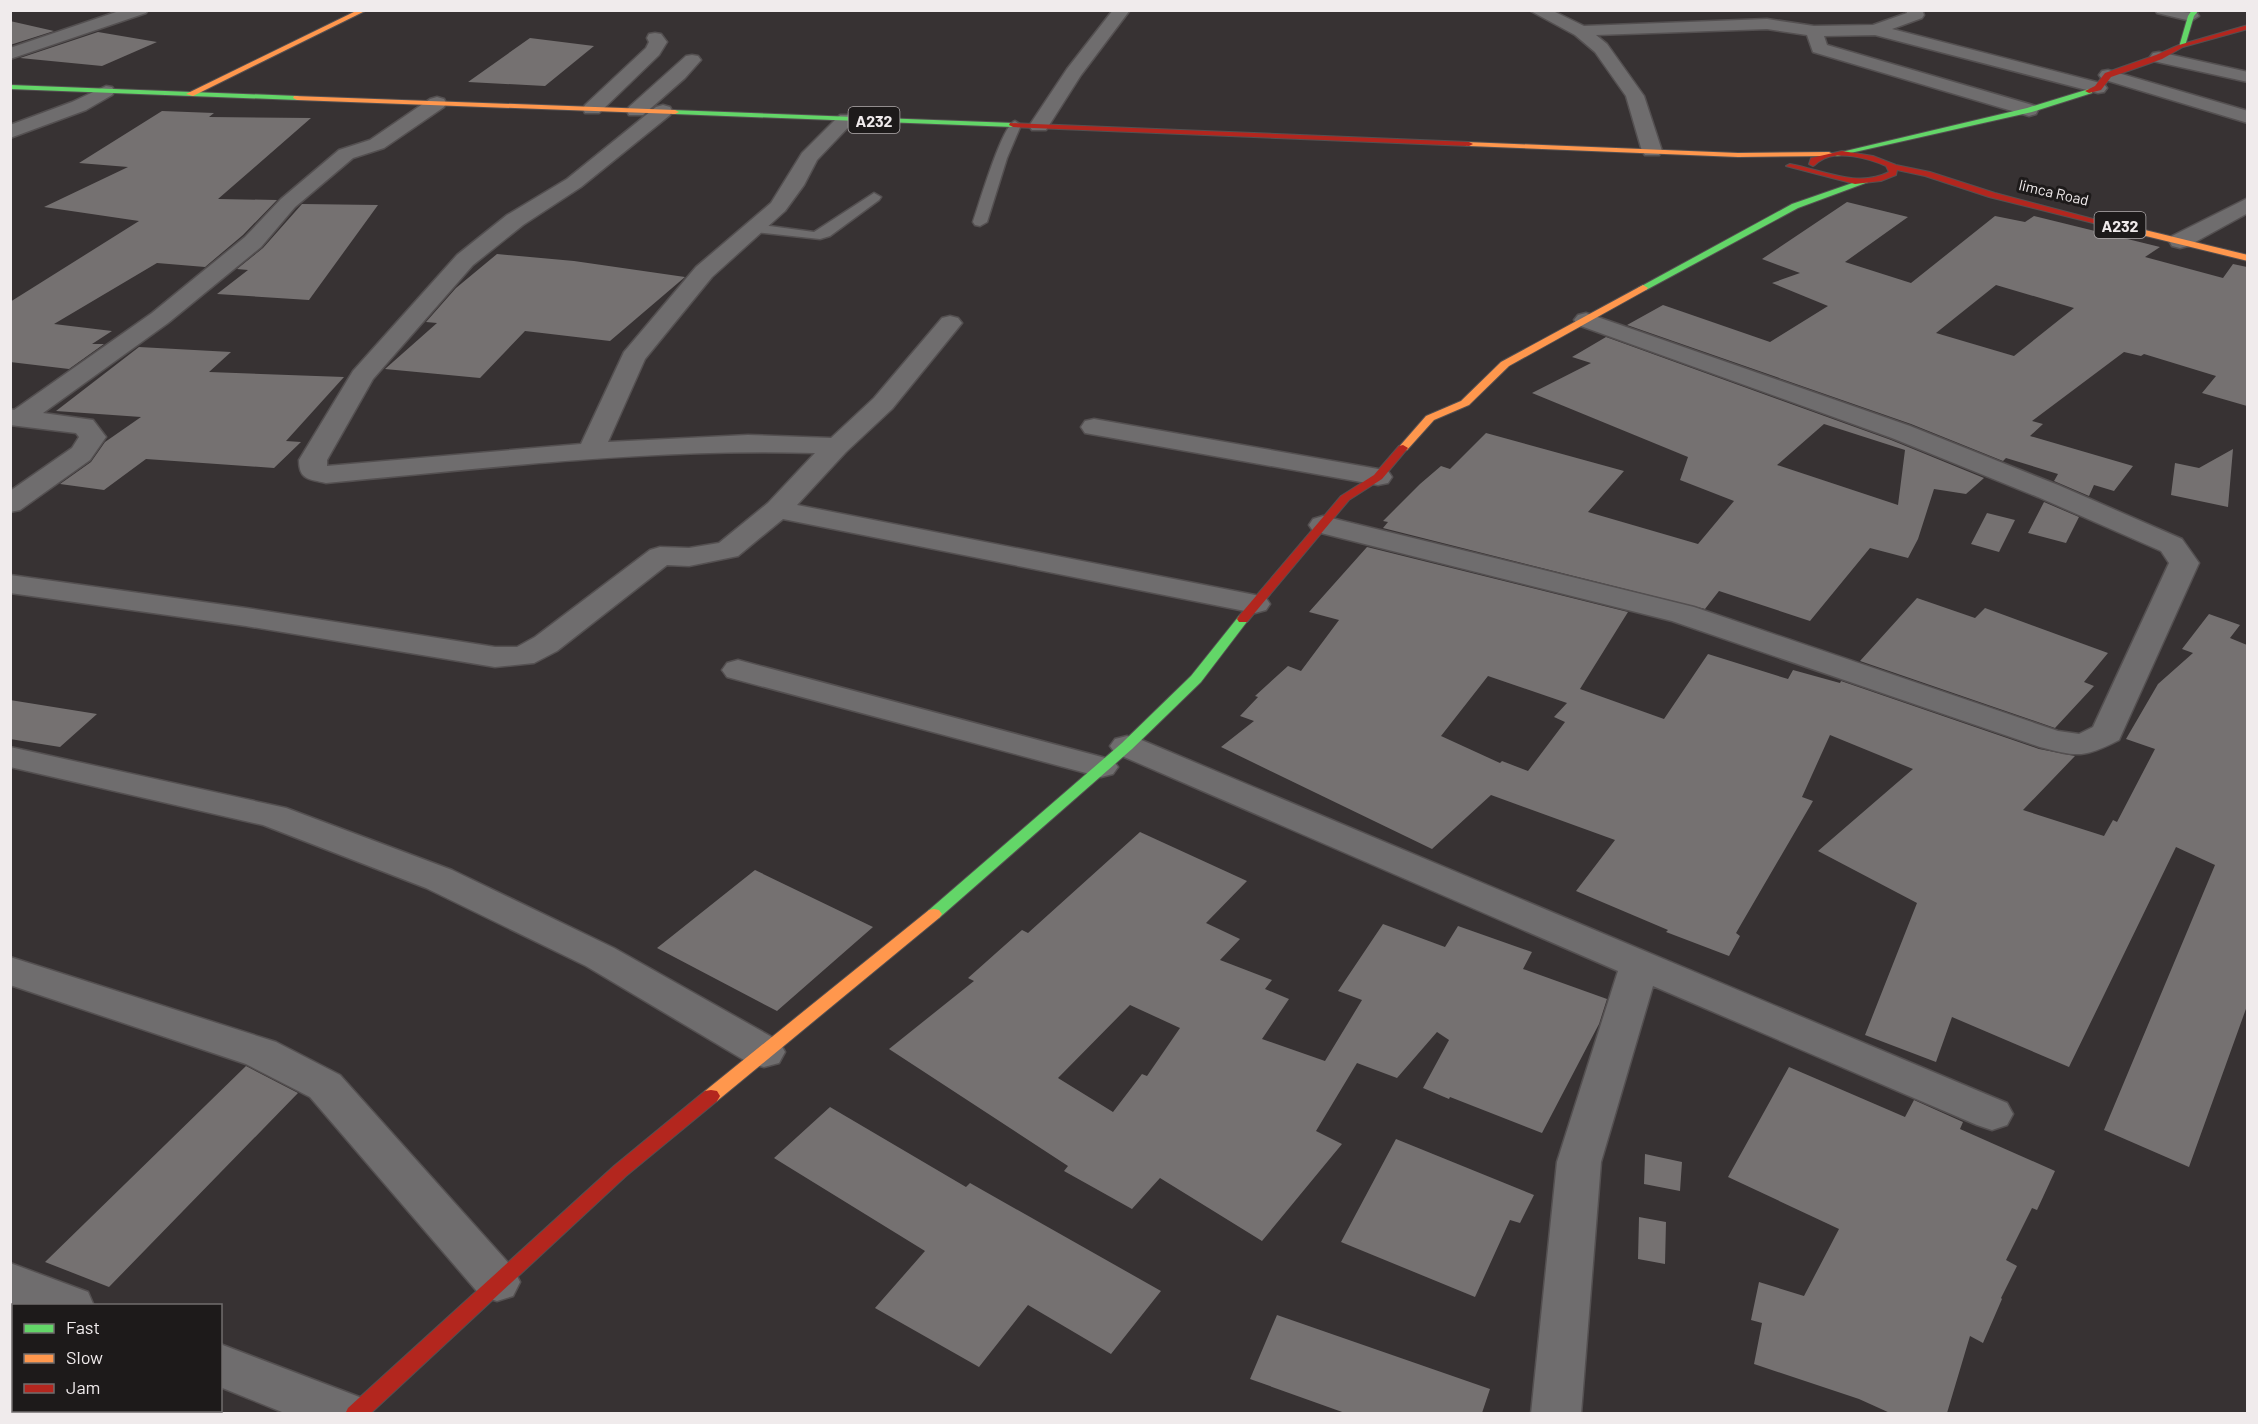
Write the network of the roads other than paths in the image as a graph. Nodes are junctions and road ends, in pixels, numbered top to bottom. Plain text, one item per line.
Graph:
1 (140, 10) edge
2 (364, 10) edge
3 (1122, 10) edge
4 (1537, 10) edge
5 (1731, 10) edge
6 (1914, 10) edge
7 (2163, 10) edge
8 (2193, 13) edge
9 (1767, 24) junction
10 (2247, 27) edge
11 (1875, 30) junction
12 (1581, 31) junction
13 (1814, 31) junction
14 (655, 38) dead end
15 (2181, 46) junction
16 (10, 54) edge
17 (2159, 57) junction
18 (692, 60) dead end
19 (2247, 77) edge
20 (2103, 81) junction
21 (10, 87) edge
22 (106, 91) junction
23 (190, 94) junction
24 (437, 103) junction
25 (592, 109) junction
26 (2029, 110) junction
27 (636, 111) junction
28 (663, 111) junction
29 (2247, 117) edge
30 (847, 118) junction
31 (1015, 125) junction
32 (1039, 126) junction
33 (10, 132) edge
34 (1931, 132) junction
35 (1652, 151) junction
36 (1833, 154) junction
37 (1738, 155) junction
38 (1891, 165) junction
39 (1821, 172) junction
40 (1874, 180) junction
41 (1992, 195) junction
42 (874, 197) dead end
43 (2247, 204) edge
44 (1795, 206) junction
45 (980, 222) dead end
46 (754, 228) junction
47 (2180, 241) junction
48 (2247, 258) edge
49 (1586, 320) junction
50 (950, 323) dead end
51 (16, 417) edge
52 (1094, 427) dead end
53 (837, 446) junction
54 (591, 451) junction
55 (1378, 477) junction
56 (10, 504) edge
57 (778, 509) junction
58 (1323, 525) junction
59 (10, 584) edge
60 (1255, 604) junction
61 (738, 670) dead end
62 (1114, 757) junction
63 (10, 758) edge
64 (1640, 963) junction
65 (16, 979) edge
66 (764, 1052) junction
67 (1992, 1114) dead end
68 (10, 1282) edge
69 (497, 1282) junction
70 (68, 1304) edge
71 (222, 1366) edge
72 (344, 1413) edge
73 (355, 1413) edge
74 (1556, 1413) edge

1 - 16 street
2 - 23 main road
3 - 32 street
4 - 12 street
5 - 9 street
6 - 11 street
7 - 8 street
8 - 15 main road
9 - 12 street
9 - 13 street
10 - 15 main road
11 - 13 street
11 - 20 street
12 - 35 street
13 - 26 street
14 - 25 street
15 - 17 main road
17 - 19 street
17 - 20 main road
18 - 27 street
20 - 26 main road
20 - 29 street
21 - 22 main road, A232
22 - 23 main road, A232
22 - 33 street
23 - 24 main road, A232
24 - 25 main road, A232
24 - 51 street
25 - 27 main road, A232
26 - 34 main road
27 - 28 main road, A232
28 - 30 main road, A232
28 - 54 street
30 - 31 main road, A232
30 - 46 street
31 - 32 main road, A232
31 - 45 lane
32 - 35 main road, A232
34 - 36 main road
34 - 38 main road
35 - 37 main road, A232
36 - 37 main road, A232
36 - 38 main road, limca Road
36 - 39 main road
37 - 39 main road, A232
38 - 40 main road
38 - 41 main road, limca Road / A232
39 - 40 main road, limca Road
39 - 44 main road
40 - 41 main road, limca Road / A232
40 - 44 main road
41 - 47 main road, limca Road / A232
42 - 46 lane
43 - 47 street
44 - 49 main road
46 - 54 street
47 - 48 main road, limca Road / A232
49 - 55 main road
49 - 58 street
50 - 53 street
51 - 56 street
52 - 55 street
53 - 54 street
53 - 57 street
55 - 58 main road
57 - 59 street
57 - 60 street
58 - 60 main road
60 - 62 main road
61 - 62 street
62 - 64 street
62 - 66 main road
63 - 66 street
64 - 67 street
64 - 74 street
65 - 69 street
66 - 69 main road
68 - 70 street
69 - 73 main road
71 - 72 street

